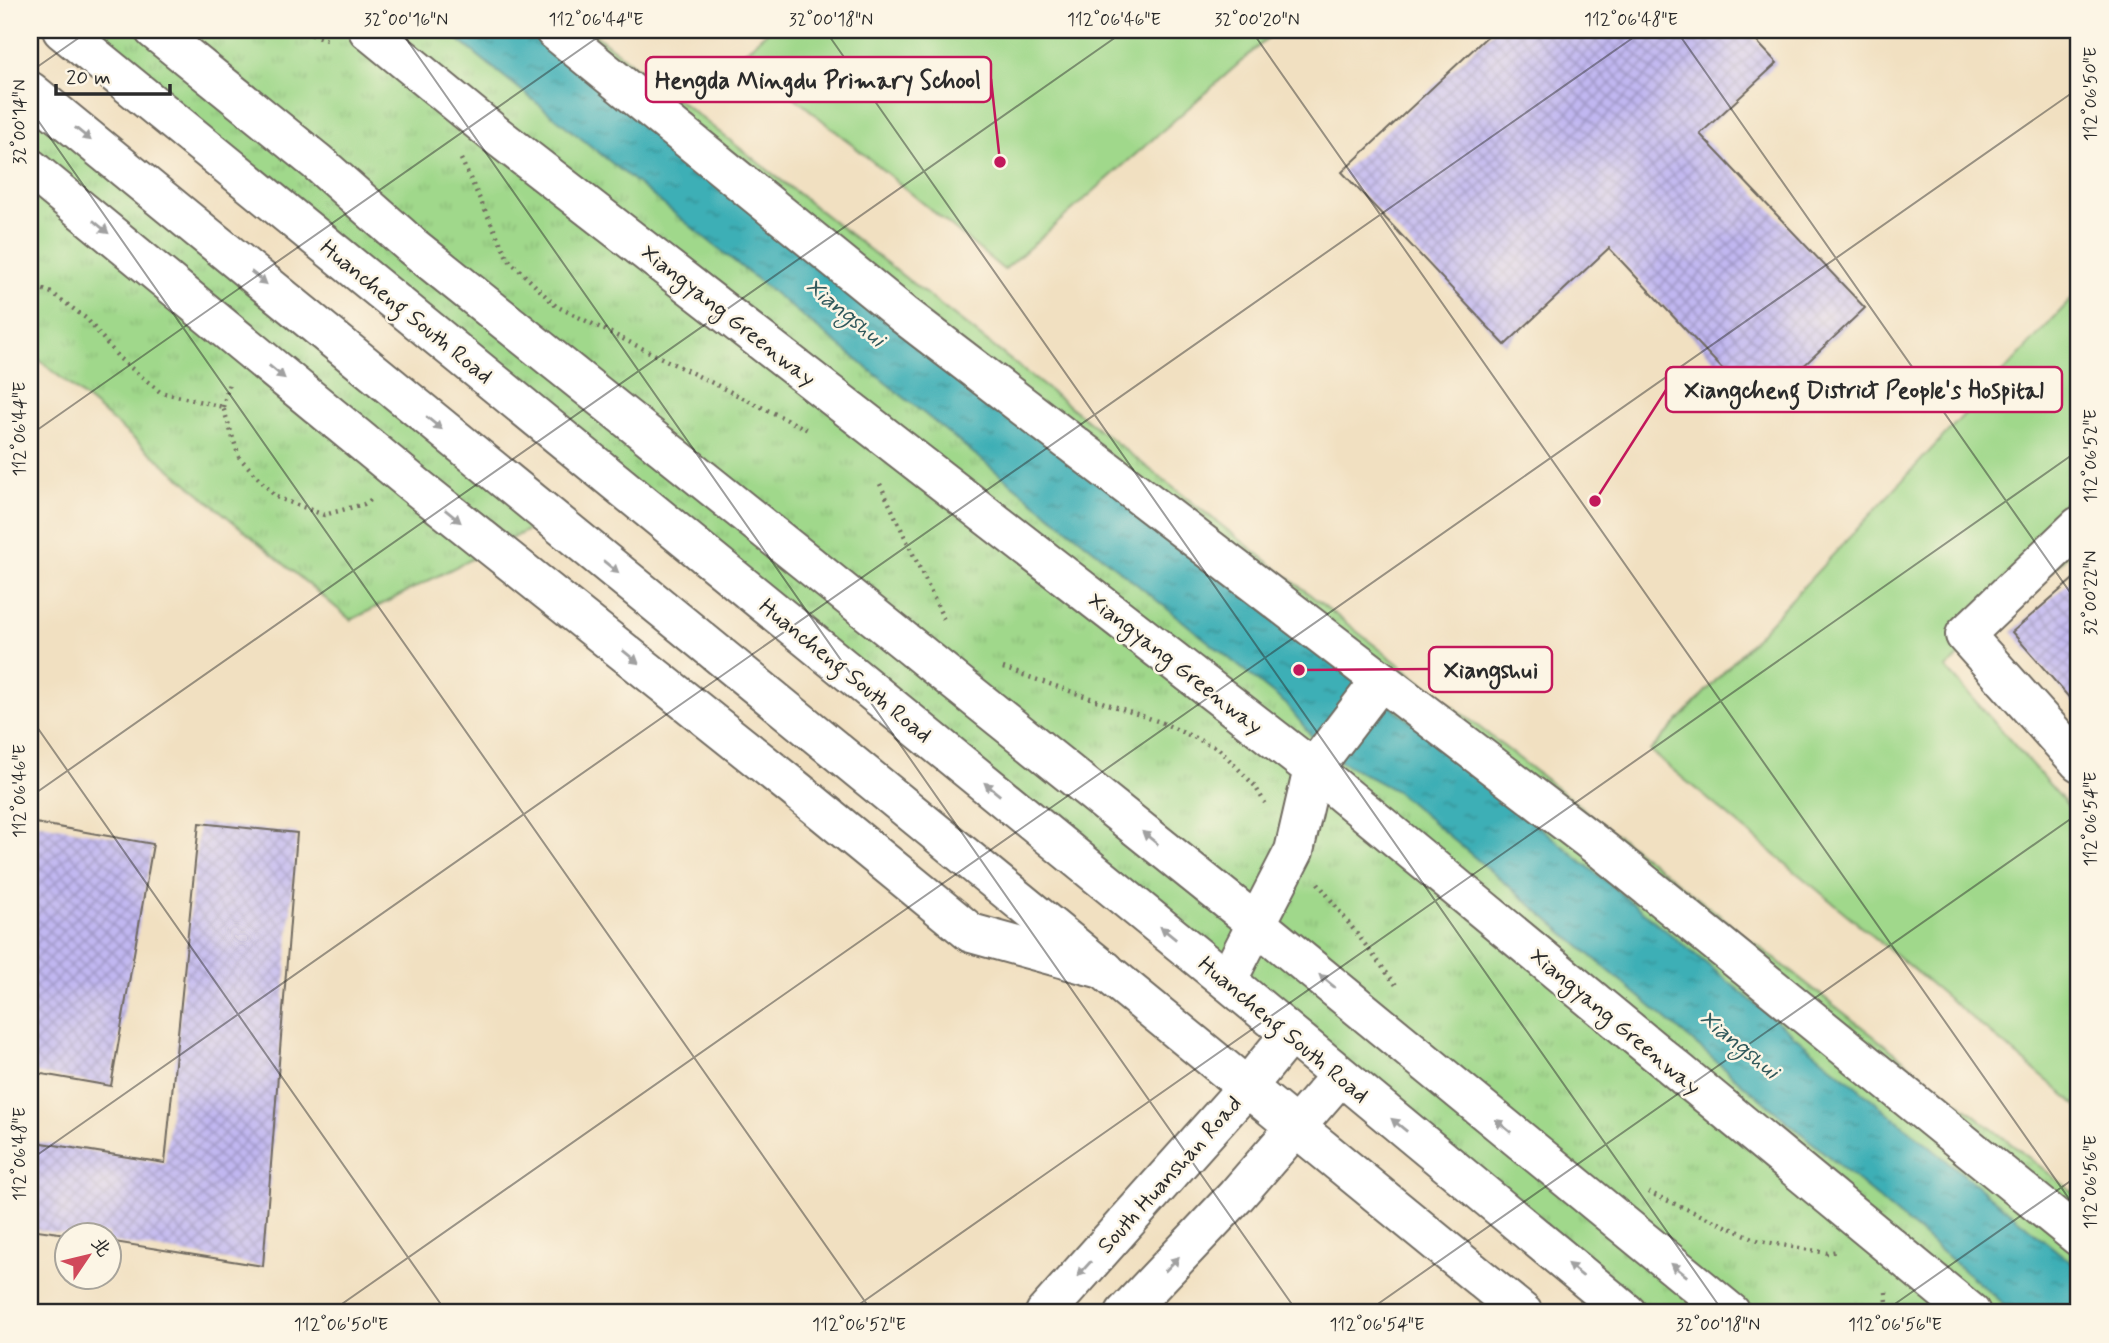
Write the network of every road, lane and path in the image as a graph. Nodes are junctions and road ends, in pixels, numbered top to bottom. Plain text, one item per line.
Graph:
1 (62, 30) edge
2 (154, 30) edge
3 (298, 30) edge
4 (554, 30) edge
5 (352, 36) edge
6 (30, 91) edge
7 (456, 153) dead end
8 (30, 168) edge
9 (30, 285) edge
10 (811, 432) dead end
11 (872, 476) dead end
12 (407, 479) junction
13 (2079, 526) edge
14 (949, 630) dead end
15 (990, 664) dead end
16 (1380, 682) junction
17 (2079, 762) edge
18 (1312, 769) junction
19 (1294, 852) junction
20 (1256, 923) junction
21 (1105, 970) junction
22 (1227, 981) junction
23 (1400, 991) dead end
24 (1290, 1034) junction
25 (1340, 1076) junction
26 (1247, 1087) junction
27 (1297, 1127) junction
28 (1647, 1192) dead end
29 (2079, 1237) edge
30 (1885, 1243) junction
31 (1045, 1313) edge
32 (1125, 1313) edge
33 (1523, 1313) edge
34 (1627, 1313) edge
35 (1731, 1313) edge
36 (1891, 1313) edge
37 (1971, 1313) edge

22 -> 1 main road, Huancheng South Road
20 -> 2 main road
3 - 5 path
4 - 16 main road
5 - 18 main road, Xiangyang Greenway
6 -> 21 main road
7 - 10 path
8 -> 12 main road
9 - 12 path
11 - 14 path
12 -> 21 main road
13 - 17 main road
15 - 19 path
16 - 18 main road
16 - 29 main road
18 - 19 main road
18 - 30 main road, Xiangyang Greenway
19 - 20 main road
19 - 23 path
20 - 22 main road
35 -> 20 main road
21 - 26 main road
22 - 24 main road, Huancheng South Road
24 - 25 main road, Huancheng South Road
24 - 26 main road, South Huanshan Road
25 - 27 main road
34 -> 25 main road, Huancheng South Road
26 - 27 main road
26 -> 31 main road, South Huanshan Road
32 -> 27 main road
27 - 33 main road
28 - 30 path
30 - 36 path
30 - 37 main road, Xiangyang Greenway

